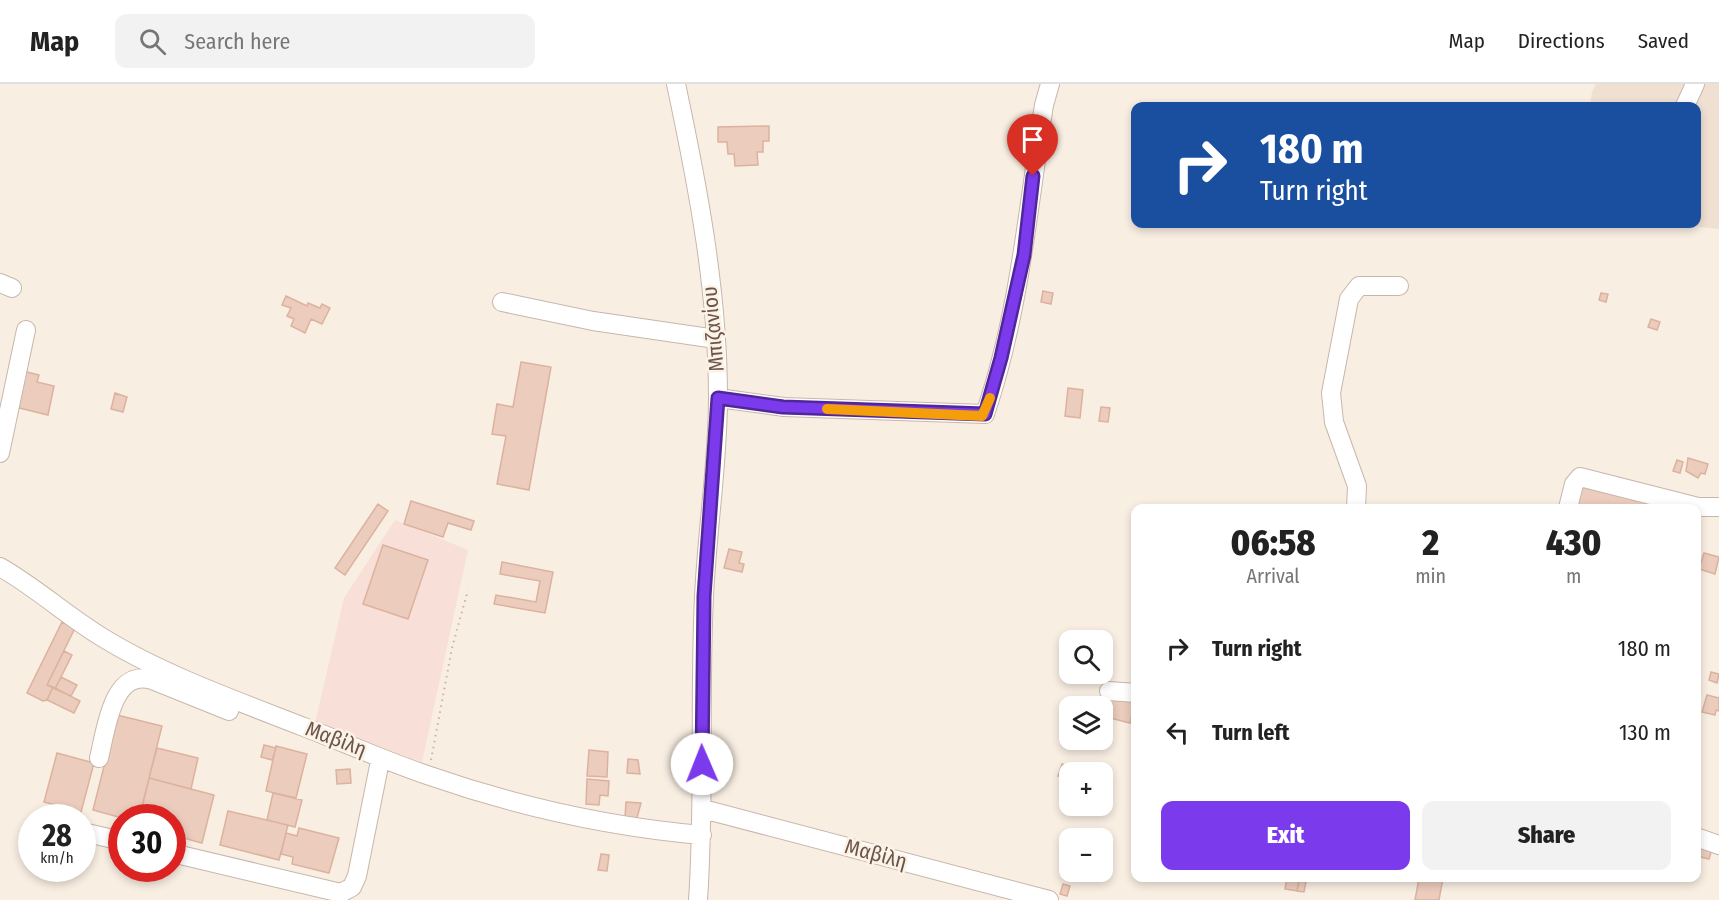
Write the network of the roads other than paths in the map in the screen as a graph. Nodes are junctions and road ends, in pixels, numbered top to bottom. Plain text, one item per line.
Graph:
1 (676, 84) edge
2 (1050, 84) edge
3 (1695, 84) edge
4 (1687, 102) edge
5 (1399, 286) dead end
6 (502, 302) dead end
7 (26, 330) dead end
8 (716, 339) junction
9 (718, 398) junction
10 (0, 453) edge
11 (1356, 504) edge
12 (1569, 504) edge
13 (1676, 504) edge
14 (1719, 507) edge
15 (1701, 509) edge
16 (0, 567) edge
17 (1109, 691) dead end
18 (1131, 693) edge
19 (99, 758) dead end
20 (379, 766) junction
21 (409, 768) junction
22 (703, 808) junction
23 (702, 835) junction
24 (1701, 839) edge
25 (1719, 845) edge
26 (186, 856) edge
27 (698, 900) edge
28 (1049, 900) edge

1 - 8 street, Μπιζανίου
2 - 9 street
3 - 4 street
5 - 11 street
6 - 8 street
7 - 10 street
8 - 9 street, Μπιζανίου
9 - 22 street, Μπιζανίου
12 - 13 street
14 - 15 street
16 - 21 street, Μαβίλη
17 - 18 street
19 - 20 street
20 - 21 street
20 - 26 street
21 - 23 street, Μαβίλη
22 - 23 street, Μπιζανίου
22 - 28 street, Μαβίλη
23 - 27 street, Μπιζανίου
24 - 25 street

